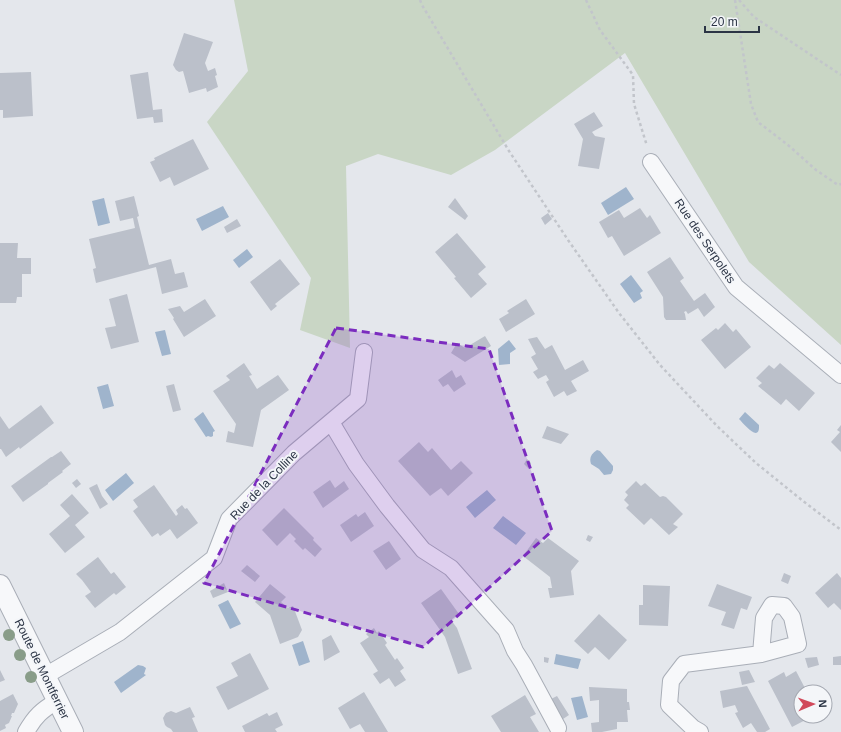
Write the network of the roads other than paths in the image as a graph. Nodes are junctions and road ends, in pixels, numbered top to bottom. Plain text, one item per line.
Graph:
1 (651, 162) road end
2 (364, 352) dead end
3 (841, 375) edge
4 (331, 422) junction
5 (0, 585) edge
6 (761, 654) dead end
7 (46, 676) junction
8 (57, 701) junction
9 (558, 728) dead end
10 (26, 732) edge
11 (73, 732) edge
12 (700, 732) edge

1 - 3 street, Rue des Serpolets
2 - 4 street, Rue de la Colline
4 - 7 street, Rue de la Colline
4 - 9 street
5 - 7 street, Route de Montferrier
6 - 12 street
7 - 8 street, Route de Montferrier
8 - 10 street
8 - 11 street, Route de Montferrier

